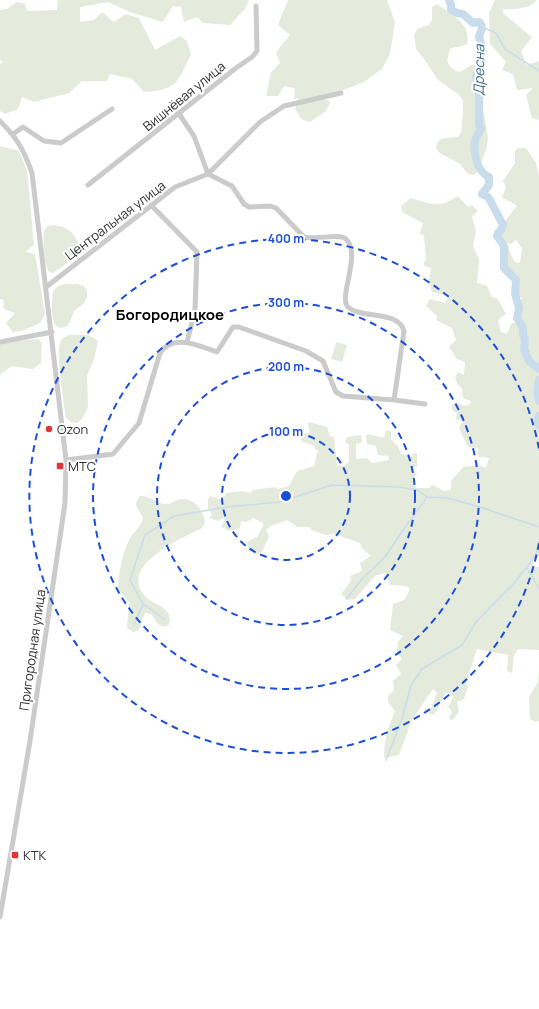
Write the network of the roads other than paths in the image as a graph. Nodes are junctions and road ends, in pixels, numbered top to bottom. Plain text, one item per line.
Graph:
1 (256, 6) dead end
2 (341, 93) dead end
3 (112, 109) dead end
4 (179, 114) junction
5 (0, 121) edge
6 (13, 134) junction
7 (208, 174) junction
8 (88, 185) dead end
9 (151, 205) junction
10 (46, 287) junction
11 (52, 332) junction
12 (0, 342) edge
13 (187, 342) junction
14 (394, 400) junction
15 (425, 404) dead end
16 (66, 460) junction
17 (0, 917) edge

1 - 4 street, Вишнёвая улица
2 - 7 street, Центральная улица
3 - 6 street
4 - 7 street
4 - 8 street, Вишнёвая улица
5 - 6 street, Пригородная улица
6 - 10 street, Пригородная улица
7 - 9 street, Центральная улица
7 - 14 street
9 - 10 street, Центральная улица
9 - 13 street
10 - 11 street, Пригородная улица
11 - 12 street
11 - 16 street, Пригородная улица
13 - 14 street
13 - 16 street
14 - 15 street
16 - 17 street, Пригородная улица

